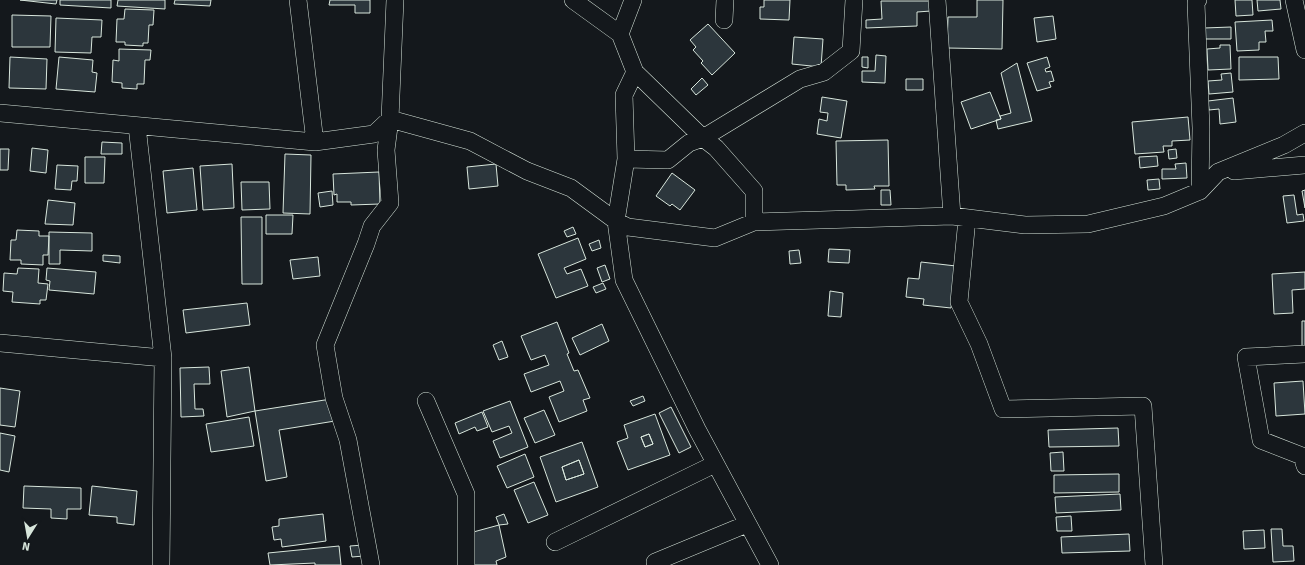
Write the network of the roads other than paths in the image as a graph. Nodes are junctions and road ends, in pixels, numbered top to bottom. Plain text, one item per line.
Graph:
1 (298, 0) edge
2 (394, 0) edge
3 (573, 0) edge
4 (632, 0) edge
5 (725, 0) edge
6 (854, 0) edge
7 (937, 0) edge
8 (1198, 0) edge
9 (1294, 0) edge
10 (724, 20) dead end
11 (620, 34) junction
12 (1305, 50) edge
13 (635, 72) junction
14 (0, 113) edge
15 (390, 119) junction
16 (137, 126) junction
17 (1305, 133) edge
18 (703, 138) junction
19 (315, 142) junction
20 (626, 159) junction
21 (1305, 165) edge
22 (1218, 172) junction
23 (1200, 191) junction
24 (959, 218) junction
25 (616, 221) junction
26 (754, 222) junction
27 (0, 343) edge
28 (1305, 354) edge
29 (163, 358) junction
30 (426, 401) dead end
31 (715, 464) junction
32 (1305, 466) edge
33 (747, 524) junction
34 (555, 542) dead end
35 (655, 562) dead end
36 (161, 565) edge
37 (371, 565) edge
38 (466, 565) edge
39 (770, 565) edge
40 (1154, 565) edge

1 - 19 street
2 - 15 street
3 - 11 street
4 - 11 street
5 - 10 street
6 - 18 street
7 - 24 street
8 - 23 street
9 - 12 street
11 - 13 street
13 - 18 street
13 - 20 street
14 - 16 street
15 - 19 street
15 - 25 street
15 - 37 street
16 - 19 street
16 - 29 street
17 - 22 street
18 - 20 street
18 - 26 street
20 - 25 street
21 - 22 street
22 - 23 street
23 - 24 street
24 - 26 street
24 - 40 street
25 - 26 street
25 - 31 street
27 - 29 street
28 - 32 street
29 - 36 street
30 - 38 street
31 - 33 street
31 - 34 street
33 - 35 street
33 - 39 street

